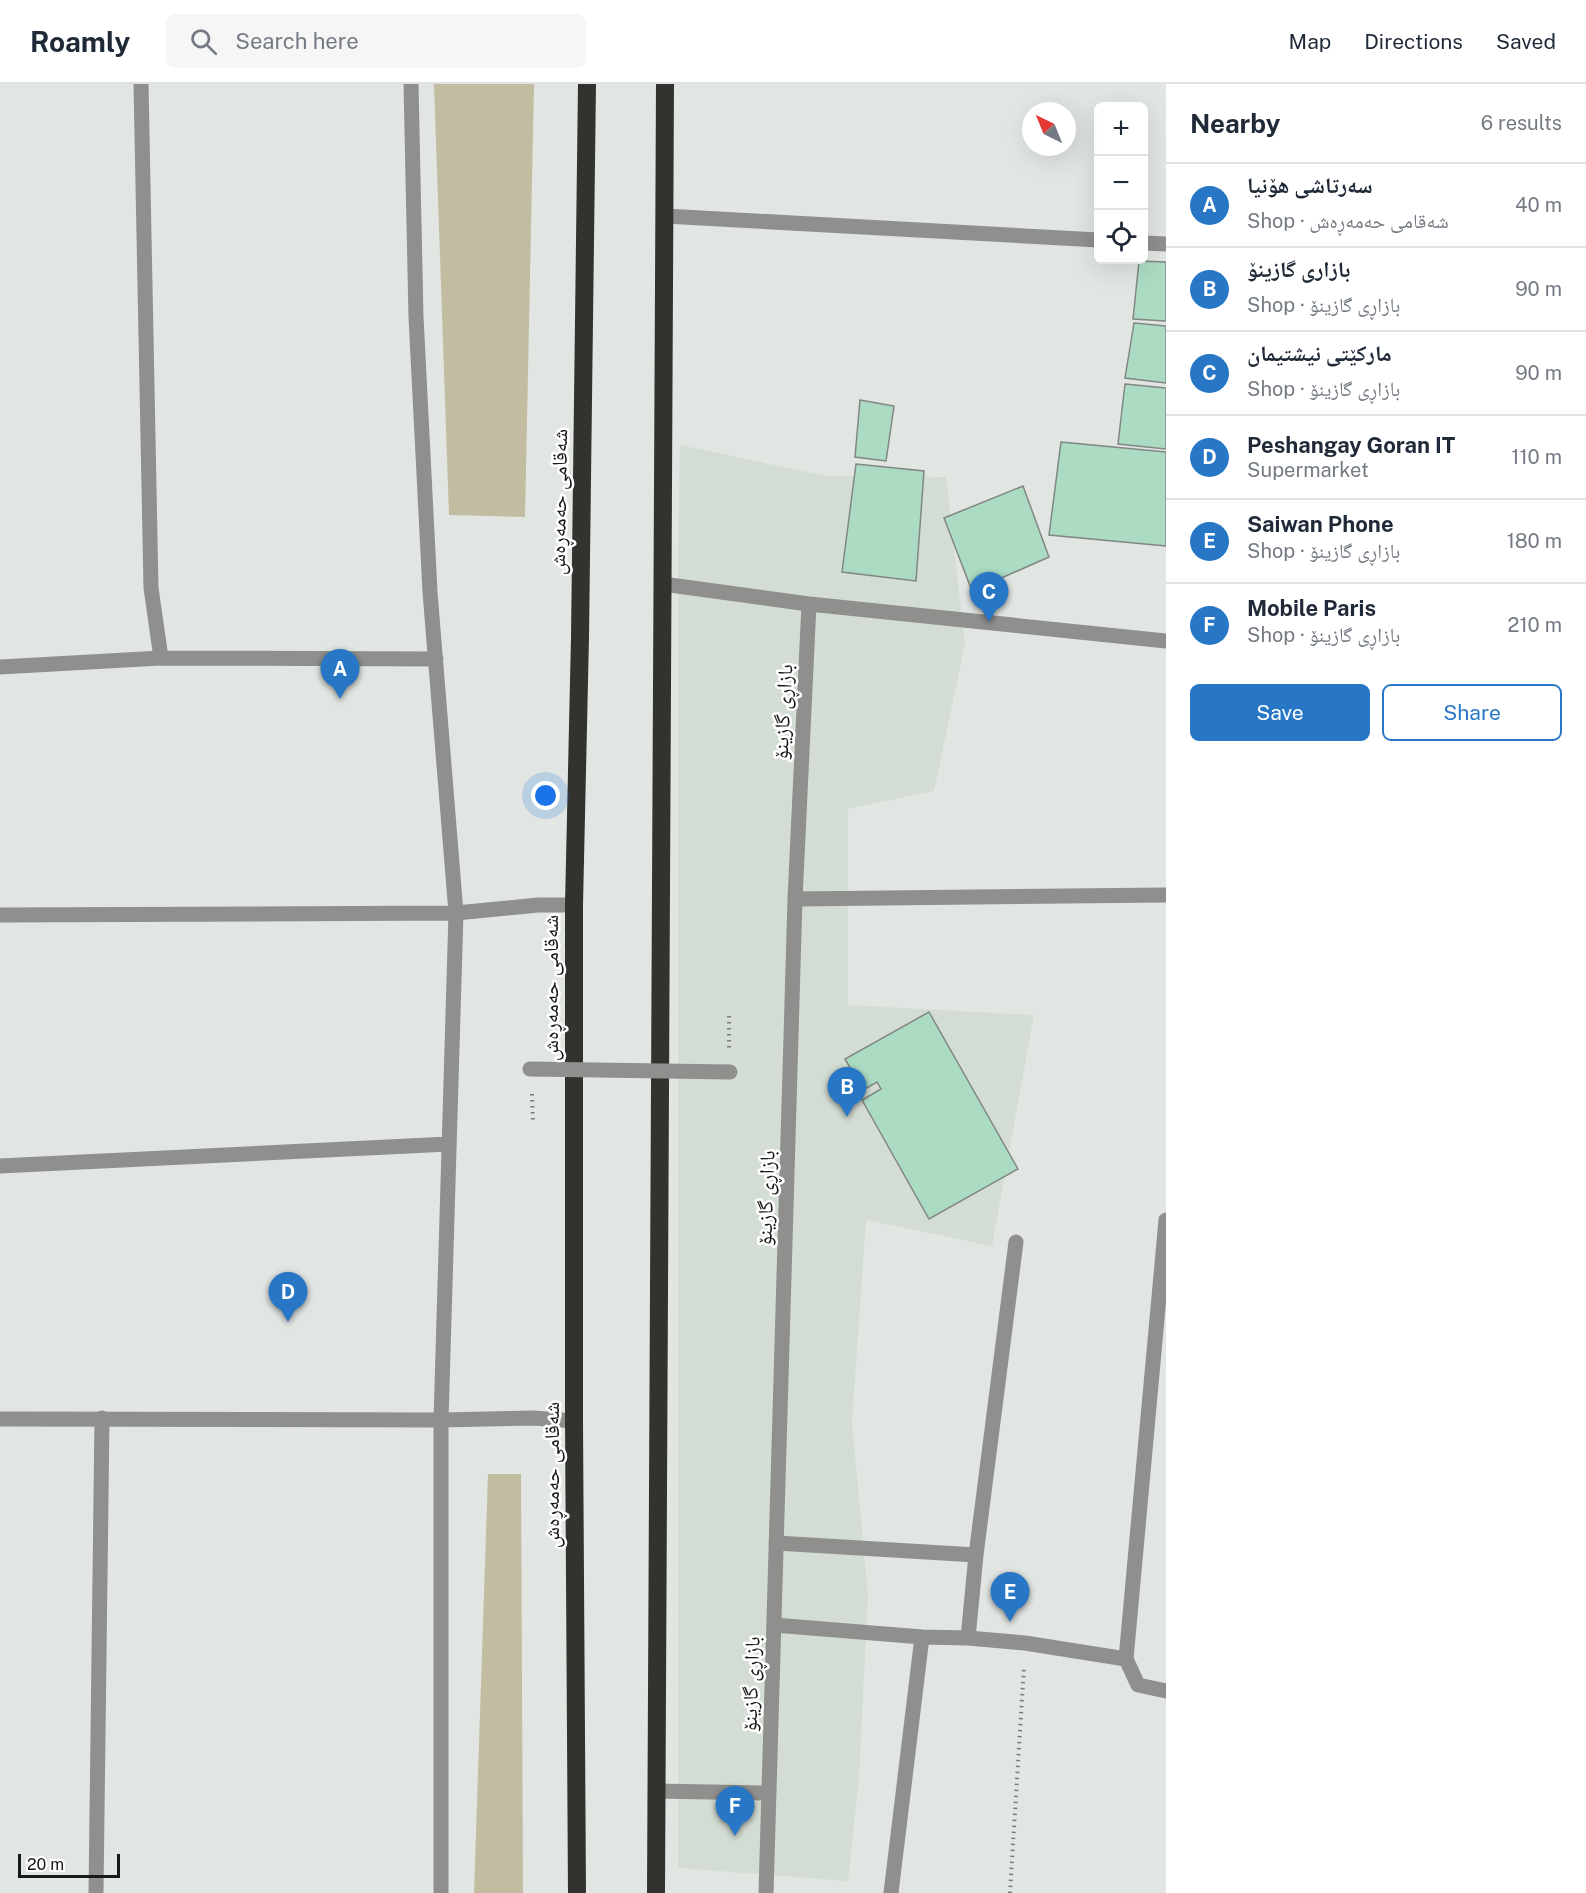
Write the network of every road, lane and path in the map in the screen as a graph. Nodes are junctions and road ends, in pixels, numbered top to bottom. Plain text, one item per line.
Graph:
1 (141, 84) edge
2 (411, 84) edge
3 (587, 84) edge
4 (665, 84) edge
5 (665, 216) junction
6 (1094, 240) edge
7 (1148, 243) edge
8 (1166, 244) edge
9 (663, 584) junction
10 (809, 604) junction
11 (1166, 641) edge
12 (161, 658) junction
13 (436, 659) junction
14 (0, 667) edge
15 (1166, 895) edge
16 (795, 899) junction
17 (574, 905) junction
18 (456, 913) junction
19 (0, 915) edge
20 (729, 1016) dead end
21 (530, 1069) dead end
22 (730, 1072) joint
23 (449, 1144) junction
24 (0, 1166) edge
25 (1166, 1220) edge
26 (1016, 1242) dead end
27 (102, 1418) junction
28 (0, 1419) edge
29 (441, 1420) junction
30 (574, 1421) junction
31 (776, 1543) junction
32 (976, 1555) junction
33 (774, 1625) junction
34 (922, 1636) junction
35 (968, 1638) junction
36 (1025, 1643) junction
37 (1126, 1659) junction
38 (1166, 1691) edge
39 (656, 1791) junction
40 (769, 1793) junction
41 (96, 1893) edge
42 (441, 1893) edge
43 (577, 1893) edge
44 (656, 1893) edge
45 (766, 1893) edge
46 (891, 1893) edge
47 (1010, 1893) edge

1 - 12 street
2 - 13 street
3 - 17 highway, شەقامی حەمەڕەش
4 - 5 highway
5 - 6 street
5 - 9 highway
7 - 8 street
9 - 10 street
9 - 39 highway
10 - 11 street
10 - 16 street, بازاڕی گازینۆ
12 - 13 street
12 - 14 street
13 - 18 street
15 - 16 street
16 - 31 street, بازاڕی گازینۆ
17 - 18 street
17 - 30 highway, شەقامی حەمەڕەش
18 - 19 street
18 - 23 street
20 - 22 path
21 - 22 street, bridge
23 - 24 street
23 - 29 street
25 - 37 street
26 - 32 street
27 - 28 street
27 - 29 street
27 - 41 street
29 - 30 street
29 - 42 street
30 - 43 highway, شەقامی حەمەڕەش
31 - 32 street
31 - 33 street, بازاڕی گازینۆ
32 - 35 street
33 - 34 street
33 - 40 street, بازاڕی گازینۆ
34 - 35 street
34 - 46 street
35 - 36 street
36 - 37 street
36 - 47 path
37 - 38 street
39 - 40 street
39 - 44 highway
40 - 45 street, بازاڕی گازینۆ

